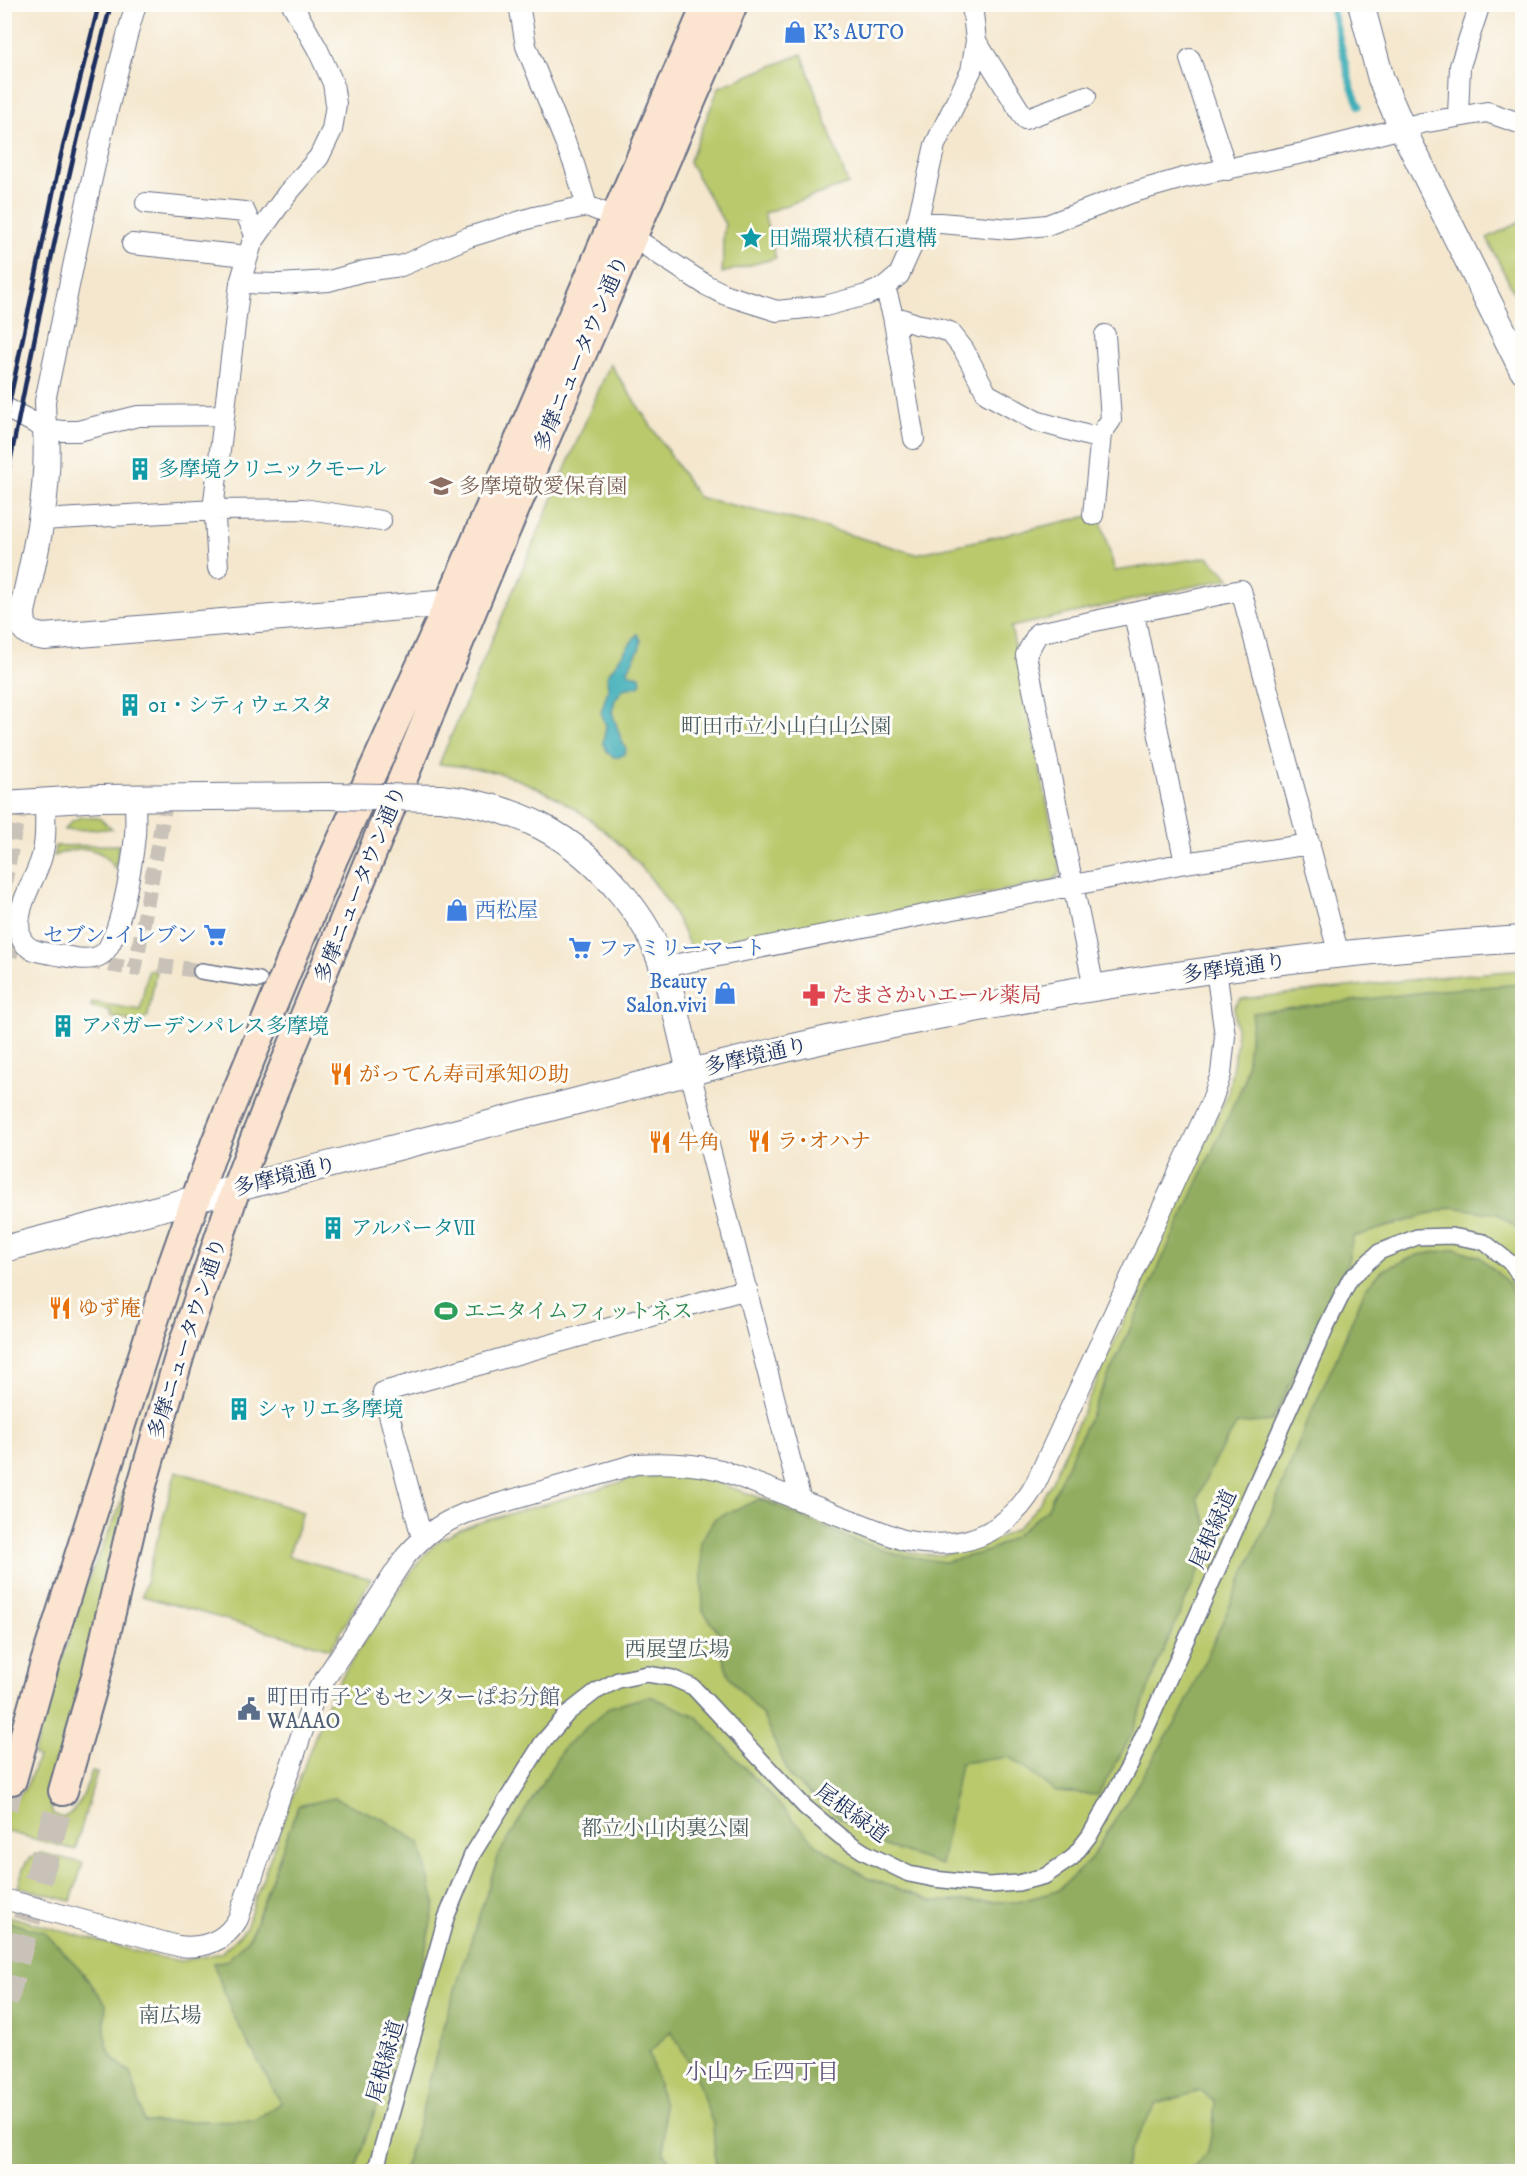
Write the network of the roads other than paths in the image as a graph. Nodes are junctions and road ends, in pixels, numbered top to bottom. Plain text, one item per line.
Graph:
1 (136, 4) edge
2 (292, 4) edge
3 (519, 4) edge
4 (707, 4) edge
5 (733, 4) edge
6 (972, 4) edge
7 (1361, 4) edge
8 (1480, 4) edge
9 (976, 41) junction
10 (1190, 59) dead end
11 (1086, 96) dead end
12 (1458, 116) junction
13 (1522, 124) edge
14 (1401, 128) junction
15 (1227, 170) junction
16 (146, 203) dead end
17 (587, 206) junction
18 (917, 221) junction
19 (623, 227) junction
20 (256, 237) junction
21 (132, 244) dead end
22 (248, 256) junction
23 (240, 284) junction
24 (885, 287) junction
25 (893, 316) junction
26 (1105, 335) dead end
27 (1522, 369) edge
28 (4, 407) edge
29 (223, 415) junction
30 (46, 429) junction
31 (1101, 434) junction
32 (914, 439) dead end
33 (214, 510) junction
34 (1093, 515) dead end
35 (42, 520) junction
36 (381, 521) dead end
37 (219, 568) dead end
38 (448, 603) junction
39 (1134, 614) junction
40 (135, 798) junction
41 (45, 801) junction
42 (4, 804) tunnel mouth
43 (1310, 844) junction
44 (1185, 863) junction
45 (1072, 886) junction
46 (1522, 939) edge
47 (1339, 954) junction
48 (663, 967) junction
49 (1216, 969) junction
50 (201, 971) tunnel mouth
51 (259, 980) dead end
52 (1094, 988) junction
53 (690, 1072) junction
54 (236, 1188) junction
55 (195, 1199) junction
56 (4, 1249) edge
57 (1522, 1280) edge
58 (747, 1288) junction
59 (801, 1501) junction
60 (422, 1538) junction
61 (12, 1780) tunnel mouth
62 (63, 1791) tunnel mouth
63 (4, 1899) edge
64 (375, 2172) edge

1 - 30 street
2 - 20 street
3 - 17 street
4 - 19 main road, 多摩ニュータウン通り
5 - 19 main road, 多摩ニュータウン通り
6 - 9 street
7 - 14 street
8 - 12 street
9 - 11 street
9 - 18 street
10 - 15 street
12 - 13 street
12 - 14 street
14 - 15 street
14 - 27 street
15 - 18 street
16 - 20 street
17 - 19 street
17 - 23 street
18 - 24 street
19 - 24 street
19 - 38 main road, 多摩ニュータウン通り
19 - 54 main road, 多摩ニュータウン通り
20 - 22 street
21 - 22 street
22 - 23 street
23 - 29 street
24 - 25 street
25 - 31 street
25 - 32 street
26 - 31 street
28 - 30 street
29 - 30 street
29 - 33 street
30 - 35 street
31 - 34 street
33 - 35 street
33 - 36 street
33 - 37 street
35 - 38 street
38 - 55 main road, 多摩ニュータウン通り
39 - 43 street
39 - 44 street
39 - 45 street
40 - 41 street
40 - 41 street
40 - 48 street, bridge
41 - 42 street
43 - 44 street
43 - 47 street
44 - 45 street
45 - 48 street
45 - 52 street
46 - 47 street, 多摩境通り
47 - 49 street, 多摩境通り
48 - 53 street
49 - 52 street, 多摩境通り
49 - 59 street
50 - 51 street
52 - 53 street, 多摩境通り
53 - 54 street, 多摩境通り
53 - 58 street
54 - 55 street, 多摩境通り
54 - 62 main road, 多摩ニュータウン通り
55 - 56 street, 多摩境通り
55 - 61 main road, 多摩ニュータウン通り
57 - 64 street, 尾根緑道
58 - 59 street
58 - 60 street
59 - 60 street
60 - 63 street

